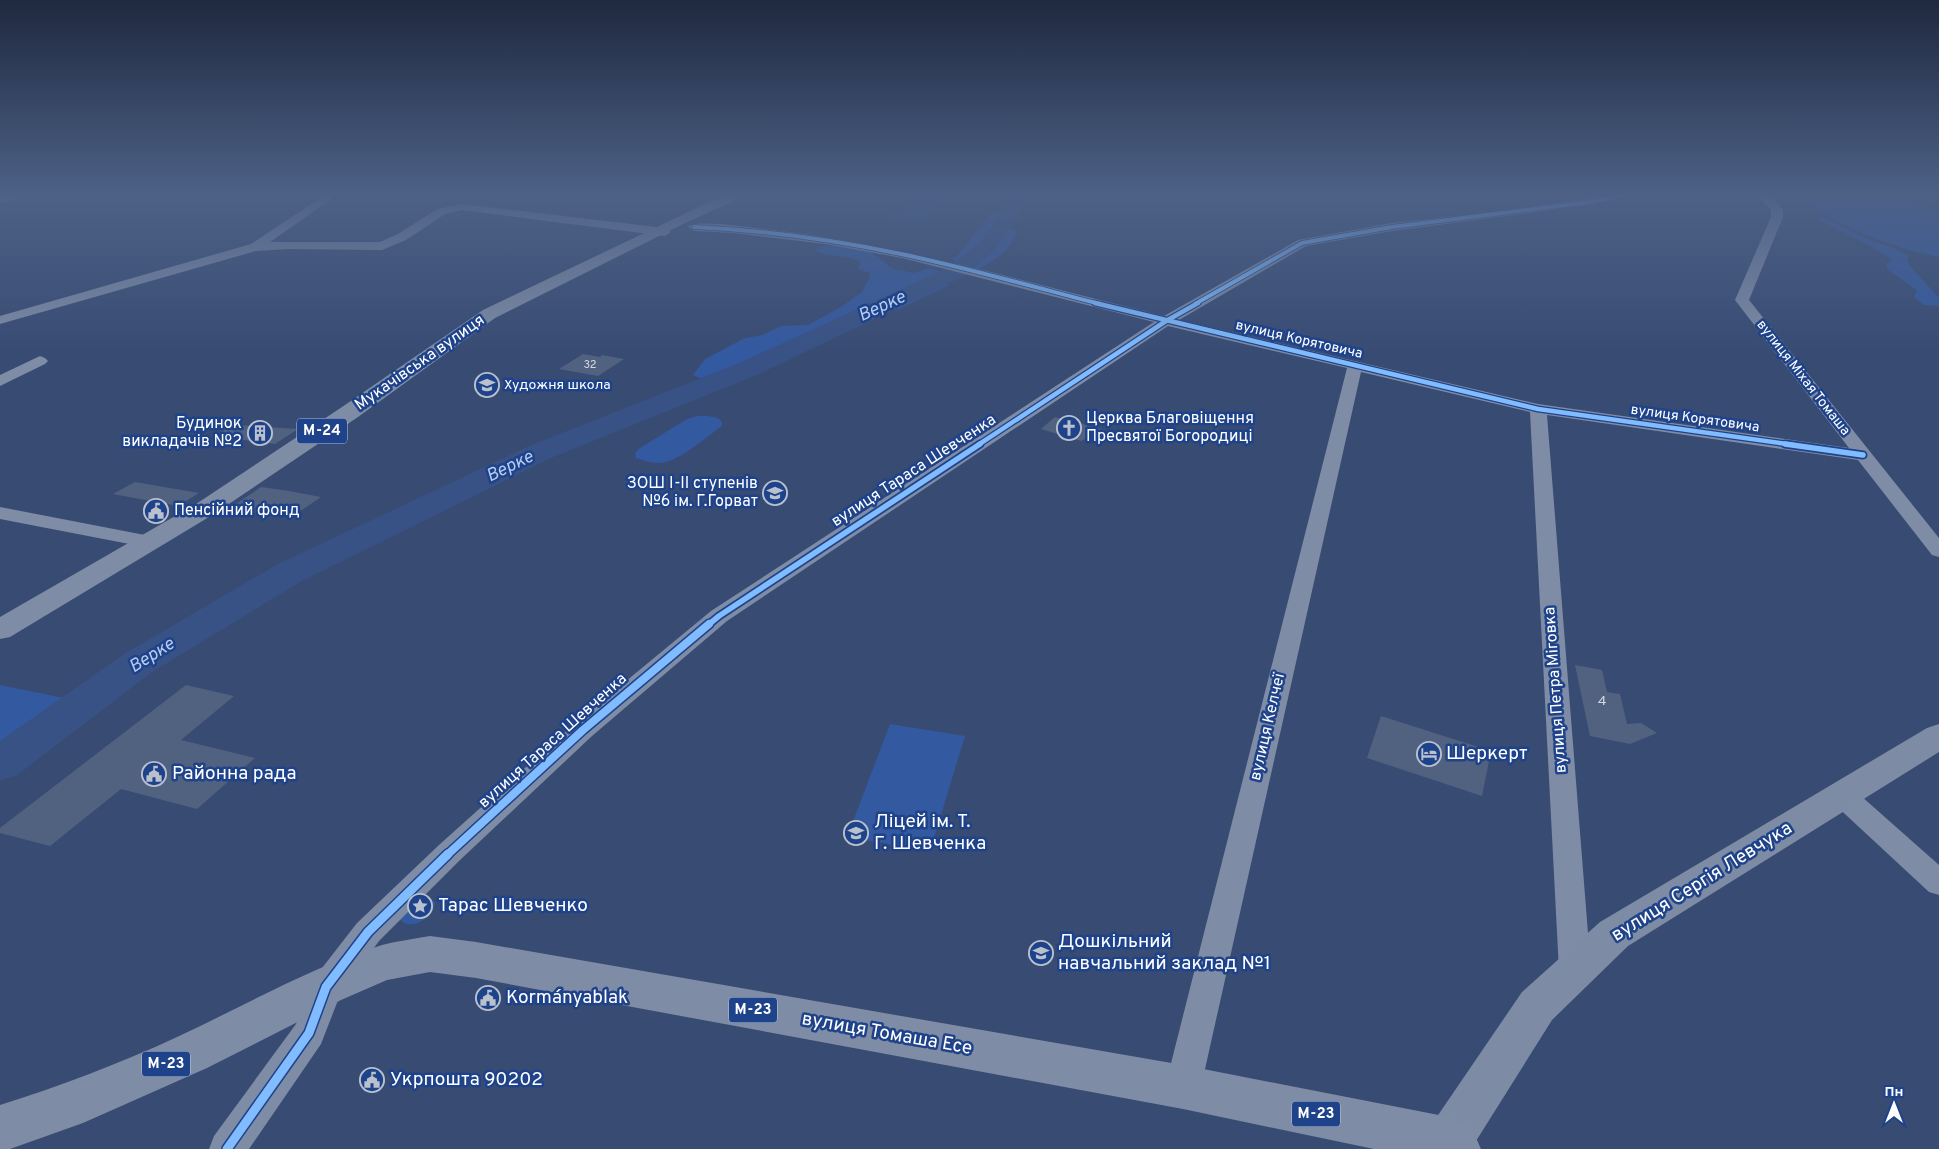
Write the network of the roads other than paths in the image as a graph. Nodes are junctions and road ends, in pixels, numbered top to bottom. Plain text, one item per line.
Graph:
1 (255, 247) joint
2 (261, 247) edge
3 (634, 247) edge
4 (868, 247) edge
5 (1297, 247) edge
6 (1764, 247) edge
7 (0, 320) edge
8 (1166, 321) junction
9 (40, 361) dead end
10 (1355, 366) junction
11 (0, 381) edge
12 (1538, 409) junction
13 (1864, 455) junction
14 (0, 513) edge
15 (150, 542) junction
16 (1939, 551) edge
17 (0, 630) edge
18 (1939, 736) edge
19 (1842, 795) junction
20 (1939, 883) edge
21 (1575, 971) junction
22 (326, 987) junction
23 (1183, 1087) junction
24 (0, 1129) edge
25 (1453, 1145) edge
26 (227, 1149) edge

1 - 2 street, вулиця Корятовича
1 - 7 street
3 - 15 highway, Мукачівська вулиця / М-24
4 - 8 street, вулиця Корятовича
5 - 8 street, вулиця Тараса Шевченка
6 - 13 street, вулиця Міхая Томаша
8 - 10 street, вулиця Корятовича
8 - 22 street, вулиця Тараса Шевченка
9 - 11 street
10 - 12 street, вулиця Корятовича
10 - 23 street, вулиця Келчеї
12 - 13 street, вулиця Корятовича
12 - 21 street, вулиця Петра Міговка
13 - 16 street, вулиця Міхая Томаша
14 - 15 street
15 - 17 highway, Мукачівська вулиця / М-24
18 - 19 main road, вулиця Сергія Левчука
19 - 20 street
19 - 21 main road, вулиця Сергія Левчука
21 - 25 main road, вулиця Сергія Левчука
22 - 23 highway, вулиця Томаша Есе / М-23
22 - 24 highway, М-23
22 - 26 street, вулиця Тараса Шевченка
23 - 25 highway, вулиця Томаша Есе / М-23

